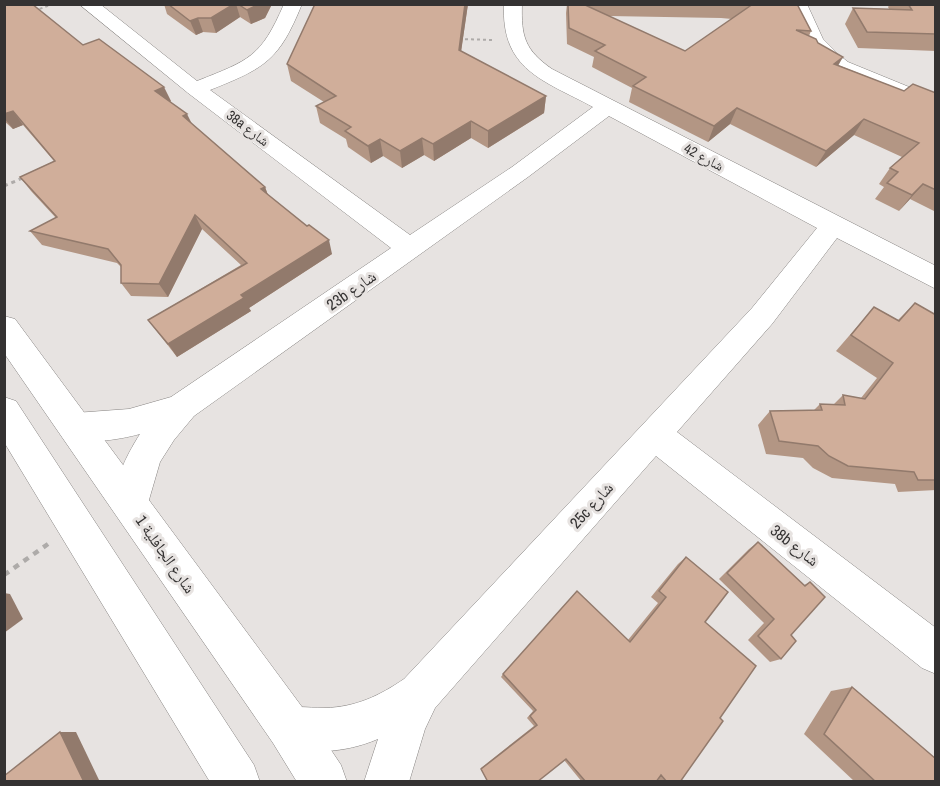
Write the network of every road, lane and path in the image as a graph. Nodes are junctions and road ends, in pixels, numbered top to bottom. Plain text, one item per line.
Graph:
1 (53, 4) edge
2 (88, 4) edge
3 (293, 4) edge
4 (513, 4) edge
5 (798, 4) edge
6 (34, 11) edge
7 (455, 39) edge
8 (514, 40) junction
9 (195, 89) junction
10 (936, 106) edge
11 (614, 110) junction
12 (25, 176) edge
13 (4, 186) edge
14 (843, 230) junction
15 (410, 249) junction
16 (936, 279) edge
17 (4, 328) edge
18 (182, 407) junction
19 (4, 411) edge
20 (75, 427) junction
21 (655, 435) junction
22 (131, 505) junction
23 (76, 525) junction
24 (4, 575) edge
25 (936, 654) edge
26 (419, 694) junction
27 (289, 727) junction
28 (237, 782) edge
29 (324, 782) edge
30 (386, 782) edge

1 - 6 path
2 - 9 street, 38a شارع
3 - 9 street
4 - 8 street
5 - 10 street
7 - 8 path
8 - 11 street, شارع 42
9 - 15 street, 38a شارع
11 - 14 street, شارع 42
11 - 15 street, 23b شارع
12 - 13 path
14 - 16 street, شارع 42
14 - 21 street, 25c شارع
15 - 18 street, 23b شارع
17 - 20 street, شارع الجافلية 1
18 - 20 street, 23b شارع
18 - 22 street, 23b شارع
19 - 23 street
20 - 22 street, شارع الجافلية 1
21 - 25 street, 38b شارع
21 - 26 street, 25c شارع
22 - 27 street, شارع الجافلية 1
23 - 24 path
23 - 28 street
26 - 27 street, 25c شارع
26 - 30 street, 25c شارع
27 - 29 street, شارع الجافلية 1

